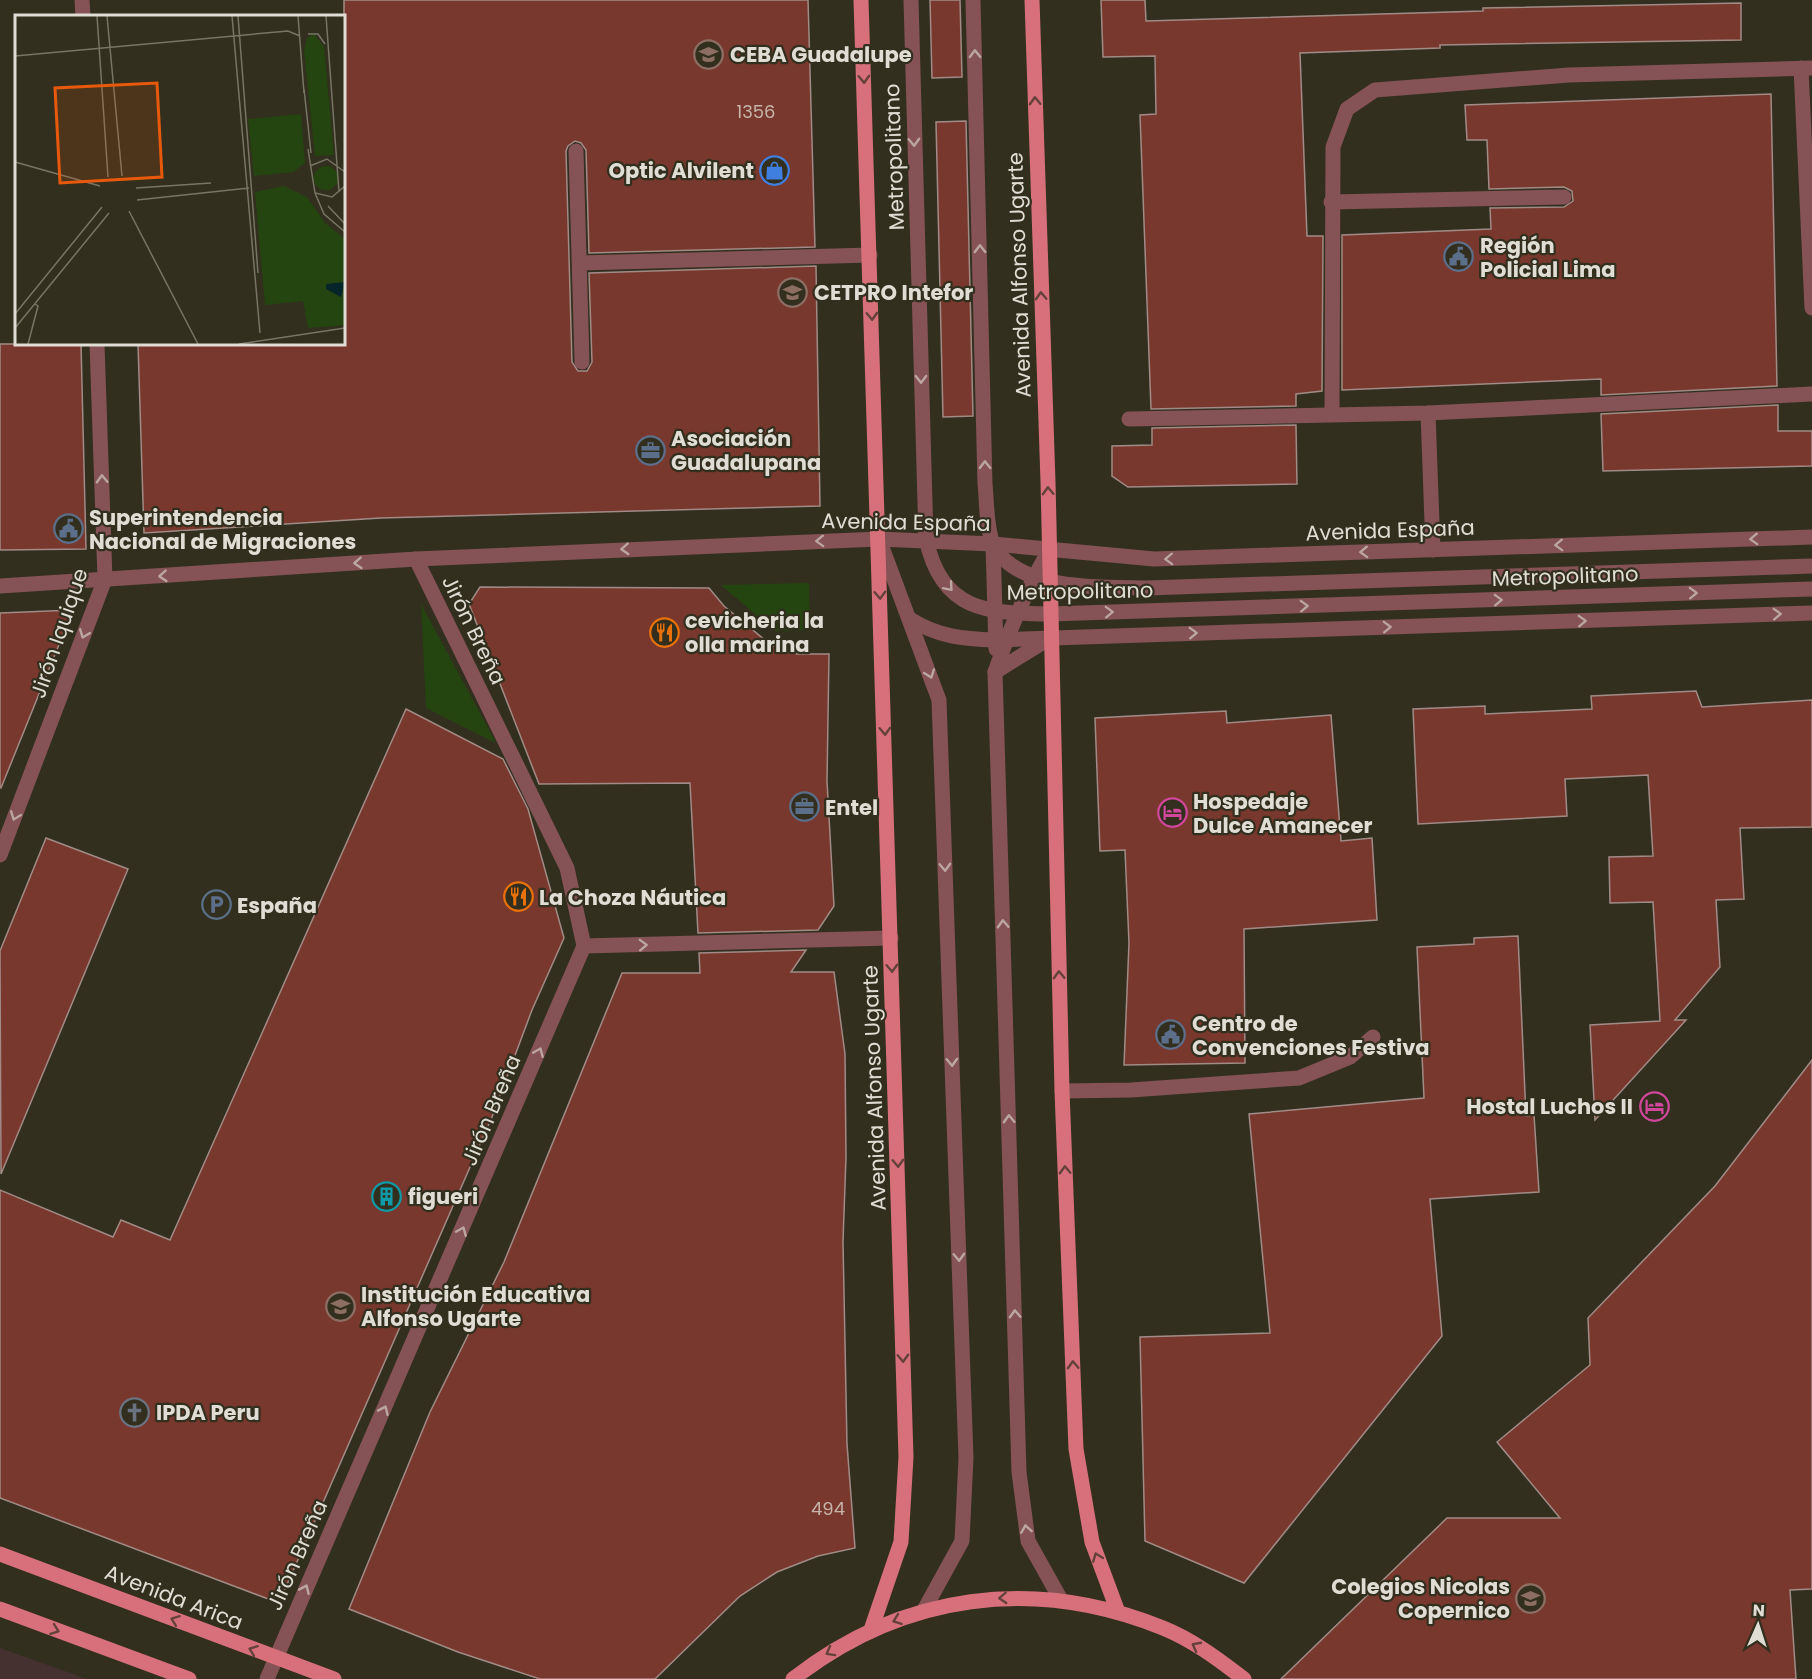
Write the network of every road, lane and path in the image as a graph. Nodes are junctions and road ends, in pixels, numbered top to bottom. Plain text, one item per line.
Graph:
1 (82, 0) edge
2 (861, 0) edge
3 (910, 0) edge
4 (973, 0) edge
5 (1032, 0) edge
6 (83, 15) edge
7 (1807, 68) edge
8 (576, 151) dead end
9 (1564, 197) dead end
10 (1331, 202) junction
11 (870, 255) junction
12 (580, 263) junction
13 (1812, 308) edge
14 (97, 345) edge
15 (582, 362) dead end
16 (1812, 394) edge
17 (1428, 413) junction
18 (1332, 414) junction
19 (1129, 418) dead end
20 (1812, 537) edge
21 (879, 539) junction
22 (926, 539) junction
23 (993, 544) junction
24 (1050, 549) junction
25 (1432, 550) junction
26 (416, 559) junction
27 (1812, 566) edge
28 (1034, 576) junction
29 (105, 579) junction
30 (1051, 581) junction
31 (0, 586) edge
32 (1812, 589) edge
33 (995, 612) junction
34 (1812, 613) edge
35 (1020, 614) junction
36 (1050, 614) junction
37 (910, 619) junction
38 (1050, 638) junction
39 (1001, 639) junction
40 (995, 672) junction
41 (0, 855) edge
42 (891, 938) junction
43 (584, 946) junction
44 (1373, 1037) dead end
45 (1062, 1091) junction
46 (0, 1554) edge
47 (1061, 1600) junction
48 (0, 1609) edge
49 (924, 1610) junction
50 (1118, 1612) junction
51 (871, 1630) junction
52 (276, 1658) junction
53 (189, 1679) edge
54 (267, 1679) edge
55 (334, 1679) edge
56 (793, 1679) edge
57 (1244, 1679) edge

1 - 6 street
2 -> 11 main road, Avenida Alfonso Ugarte
3 -> 22 street, Metropolitano
23 -> 4 street
24 -> 5 main road, Avenida Alfonso Ugarte
7 - 10 street
7 - 13 street
8 - 12 street
9 - 10 street
10 - 18 street
11 - 12 street
11 -> 21 main road, Avenida Alfonso Ugarte
12 - 15 street
29 -> 14 street, Jirón Iquique
16 - 17 street
17 - 18 street
17 - 25 street
18 - 19 street
20 -> 25 street, Avenida España
21 - 22 street, Avenida España
21 -> 26 street, Avenida España
21 - 37 street, Avenida Alfonso Ugarte
21 -> 42 main road, Avenida Alfonso Ugarte
22 - 23 street, Avenida España
22 -> 33 street, Metropolitano
23 - 24 street, Avenida España
23 - 28 street, Metropolitano
23 - 33 street
25 -> 24 street, Avenida España
24 - 28 street
24 - 30 main road, Avenida Alfonso Ugarte
26 -> 29 street, Avenida España
26 - 43 street, Jirón Breña
27 - 30 street, Metropolitano
28 - 30 street, Metropolitano
28 - 35 street
29 - 31 street, Avenida España
29 -> 41 street, Jirón Iquique
30 - 36 main road, Avenida Alfonso Ugarte
36 -> 32 street, Metropolitano
33 - 35 street, Metropolitano
33 - 39 street
38 -> 34 street
35 - 36 street, Metropolitano
35 - 39 street
36 - 38 main road, Avenida Alfonso Ugarte
37 - 39 street
37 -> 49 street, Avenida Alfonso Ugarte
38 - 39 street
38 - 40 street
45 -> 38 main road, Avenida Alfonso Ugarte
39 - 40 street
47 -> 40 street
43 -> 42 street
42 -> 51 main road, Avenida Alfonso Ugarte
52 -> 43 street, Jirón Breña
44 - 45 street
50 -> 45 main road, Avenida Alfonso Ugarte
52 -> 46 main road, Avenida Arica
47 -> 49 main road
47 - 50 main road
48 -> 53 main road
49 -> 51 main road
57 -> 50 main road
51 -> 56 main road
52 - 54 street, Jirón Breña
52 - 55 main road, Avenida Arica

